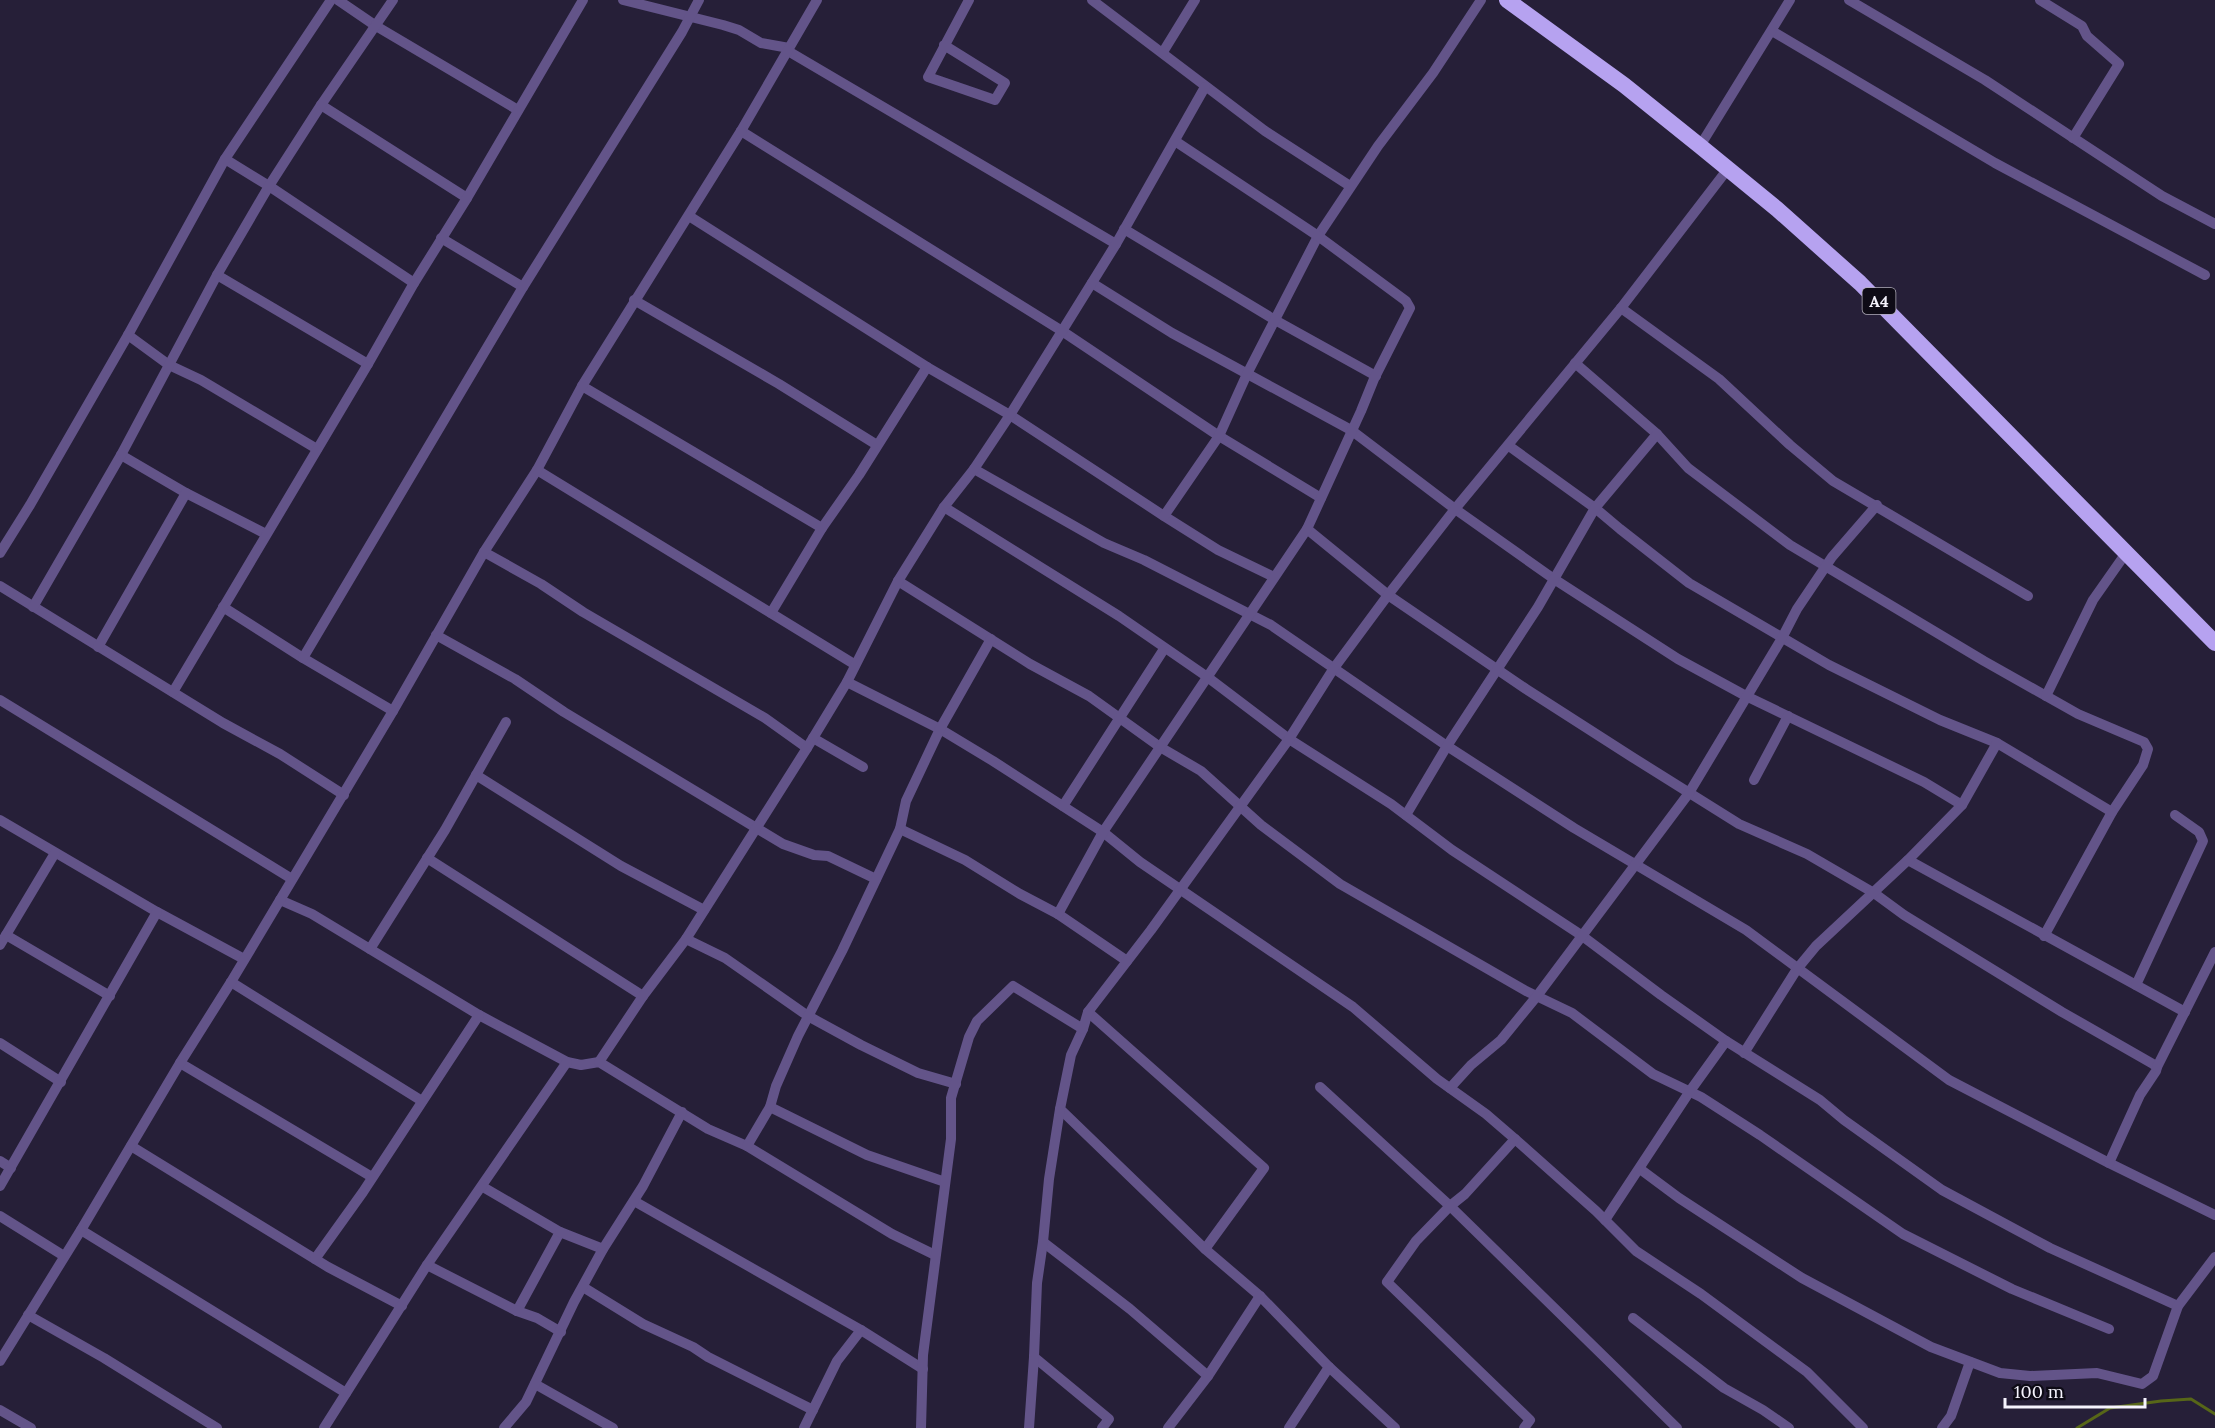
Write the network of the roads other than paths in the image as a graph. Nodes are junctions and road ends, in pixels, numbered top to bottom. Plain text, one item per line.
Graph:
1 (332, 0) edge
2 (338, 0) edge
3 (393, 0) edge
4 (583, 0) edge
5 (623, 0) edge
6 (699, 0) edge
7 (817, 0) edge
8 (969, 0) edge
9 (1092, 0) edge
10 (1195, 0) edge
11 (1481, 0) edge
12 (1507, 0) edge
13 (1790, 0) edge
14 (1848, 0) edge
15 (2040, 0) edge
16 (690, 17) junction
17 (376, 26) junction
18 (1772, 31) junction
19 (944, 45) junction
20 (789, 50) junction
21 (1162, 52) junction
22 (1205, 87) junction
23 (321, 105) junction
24 (518, 110) junction
25 (741, 131) junction
26 (2073, 138) junction
27 (1175, 141) junction
28 (1700, 146) junction
29 (225, 159) junction
30 (1727, 170) junction
31 (269, 186) junction
32 (1350, 186) junction
33 (467, 198) junction
34 (689, 216) junction
35 (2215, 224) edge
36 (1125, 229) junction
37 (1318, 236) junction
38 (441, 238) junction
39 (1116, 244) junction
40 (218, 275) junction
41 (2205, 276) dead end
42 (414, 283) junction
43 (1092, 283) junction
44 (523, 287) junction
45 (634, 300) junction
46 (1621, 308) junction
47 (1275, 320) junction
48 (1062, 331) junction
49 (128, 335) junction
50 (1575, 363) junction
51 (368, 364) junction
52 (169, 365) junction
53 (927, 367) junction
54 (1247, 374) junction
55 (1376, 376) junction
56 (582, 386) junction
57 (1010, 415) junction
58 (1351, 430) junction
59 (1657, 434) junction
60 (1219, 436) junction
61 (876, 445) junction
62 (1509, 446) junction
63 (317, 449) junction
64 (121, 455) junction
65 (974, 469) junction
66 (537, 470) junction
67 (186, 494) junction
68 (1321, 498) junction
69 (1876, 505) junction
70 (944, 507) junction
71 (1595, 508) junction
72 (1455, 509) junction
73 (1164, 516) junction
74 (822, 528) junction
75 (1307, 529) junction
76 (266, 534) junction
77 (484, 552) junction
78 (0, 553) edge
79 (2126, 553) junction
80 (1825, 566) junction
81 (1274, 578) junction
82 (1554, 579) junction
83 (898, 580) junction
84 (0, 586) edge
85 (1388, 595) junction
86 (2028, 596) dead end
87 (33, 607) junction
88 (223, 607) junction
89 (771, 614) junction
90 (1251, 614) junction
91 (436, 635) junction
92 (1782, 638) junction
93 (991, 639) junction
94 (2215, 643) edge
95 (98, 647) junction
96 (1164, 649) junction
97 (303, 658) junction
98 (854, 664) junction
99 (1334, 668) junction
100 (1498, 670) junction
101 (1206, 676) junction
102 (847, 682) junction
103 (173, 692) junction
104 (1746, 696) junction
105 (2046, 696) junction
106 (0, 700) edge
107 (393, 711) junction
108 (1788, 716) junction
109 (1118, 717) junction
110 (506, 722) dead end
111 (940, 729) junction
112 (1289, 739) junction
113 (1997, 742) junction
114 (810, 743) junction
115 (1447, 746) junction
116 (1160, 747) junction
117 (863, 767) dead end
118 (476, 775) junction
119 (1754, 780) dead end
120 (1689, 793) junction
121 (344, 795) junction
122 (1240, 805) junction
123 (1962, 805) junction
124 (1063, 806) junction
125 (2112, 812) junction
126 (1406, 815) junction
127 (2175, 815) dead end
128 (0, 820) edge
129 (756, 827) junction
130 (900, 829) junction
131 (1103, 832) junction
132 (55, 853) junction
133 (427, 858) junction
134 (1908, 860) junction
135 (1634, 865) junction
136 (292, 879) junction
137 (876, 879) junction
138 (1180, 889) junction
139 (1874, 893) junction
140 (280, 900) junction
141 (704, 910) junction
142 (157, 912) junction
143 (1058, 914) junction
144 (6, 935) junction
145 (1581, 935) junction
146 (2044, 936) junction
147 (686, 939) junction
148 (0, 945) edge
149 (370, 949) junction
150 (2215, 952) edge
151 (244, 959) junction
152 (1127, 961) junction
153 (1797, 969) junction
154 (231, 982) junction
155 (2136, 985) junction
156 (110, 996) junction
157 (643, 996) junction
158 (1537, 996) junction
159 (1089, 1012) junction
160 (2185, 1012) junction
161 (479, 1015) junction
162 (808, 1016) junction
163 (1083, 1029) junction
164 (1726, 1041) junction
165 (0, 1043) edge
166 (1744, 1053) junction
167 (567, 1062) junction
168 (599, 1062) junction
169 (180, 1063) junction
170 (2157, 1067) junction
171 (61, 1082) junction
172 (956, 1084) junction
173 (1320, 1087) dead end
174 (1450, 1088) junction
175 (1690, 1091) junction
176 (422, 1101) junction
177 (770, 1107) junction
178 (1060, 1109) junction
179 (682, 1112) junction
180 (1515, 1139) junction
181 (131, 1146) junction
182 (747, 1146) junction
183 (0, 1161) edge
184 (2109, 1163) junction
185 (11, 1168) junction
186 (1640, 1169) junction
187 (372, 1177) junction
188 (945, 1182) junction
189 (0, 1186) edge
190 (483, 1187) junction
191 (634, 1201) junction
192 (1450, 1206) junction
193 (2215, 1215) edge
194 (0, 1216) edge
195 (1605, 1220) junction
196 (81, 1230) junction
197 (560, 1232) junction
198 (1044, 1242) junction
199 (603, 1249) junction
200 (1205, 1249) junction
201 (935, 1255) junction
202 (64, 1256) junction
203 (2215, 1257) edge
204 (315, 1259) junction
205 (427, 1265) junction
206 (583, 1287) junction
207 (1260, 1296) junction
208 (402, 1306) junction
209 (2178, 1306) junction
210 (517, 1311) junction
211 (28, 1315) junction
212 (1634, 1318) dead end
213 (2109, 1329) dead end
214 (861, 1330) junction
215 (561, 1332) junction
216 (1034, 1357) junction
217 (0, 1361) edge
218 (1970, 1362) junction
219 (1329, 1367) junction
220 (922, 1369) junction
221 (1208, 1376) junction
222 (535, 1384) junction
223 (346, 1393) junction
224 (0, 1410) edge
225 (813, 1410) junction
226 (1530, 1425) edge
227 (212, 1426) edge
228 (31, 1428) edge
229 (324, 1428) edge
230 (504, 1428) edge
231 (613, 1428) edge
232 (804, 1428) edge
233 (921, 1428) edge
234 (1029, 1428) edge
235 (1102, 1428) edge
236 (1168, 1428) edge
237 (1289, 1428) edge
238 (1395, 1428) edge
239 (1677, 1428) edge
240 (1789, 1428) edge
241 (1863, 1428) edge
242 (1942, 1428) edge

1 - 29 street
2 - 17 street
3 - 17 street
4 - 24 street
5 - 16 street
6 - 16 street
7 - 20 street
8 - 19 street
9 - 21 street
10 - 21 street
11 - 32 street
12 - 28 highway, A4
13 - 18 street
14 - 26 street
15 - 26 street
16 - 20 street
16 - 44 street
17 - 23 street
17 - 24 street
18 - 28 street
18 - 41 street
19 - 19 street
20 - 25 street
20 - 39 street
21 - 22 street
22 - 27 street
22 - 32 street
23 - 31 street
23 - 33 street
24 - 33 street
25 - 34 street
25 - 48 street
26 - 35 street
27 - 36 street
27 - 37 street
28 - 30 highway, A4
29 - 31 street
29 - 49 street
30 - 46 street
30 - 79 highway, A4
31 - 40 street
31 - 42 street
32 - 37 street
33 - 38 street
34 - 45 street
34 - 53 street
36 - 39 street
36 - 47 street
37 - 47 street
37 - 55 street
38 - 42 street
38 - 44 street
39 - 43 street
40 - 51 street
40 - 52 street
42 - 51 street
43 - 48 street
43 - 54 street
44 - 97 street
45 - 56 street
45 - 61 street
46 - 50 street
46 - 69 street
47 - 54 street
47 - 55 street
48 - 57 street
48 - 60 street
49 - 52 street
49 - 78 street
50 - 59 street
50 - 62 street
51 - 63 street
52 - 63 street
52 - 64 street
53 - 57 street
53 - 61 street
54 - 58 street
54 - 60 street
55 - 58 street
56 - 66 street
56 - 74 street
57 - 65 street
57 - 73 street
58 - 68 street
58 - 72 street
59 - 71 street
59 - 80 street
60 - 68 street
60 - 73 street
61 - 74 street
62 - 71 street
62 - 72 street
63 - 76 street
64 - 67 street
64 - 87 street
65 - 70 street
65 - 90 street
66 - 77 street
66 - 89 street
67 - 76 street
67 - 95 street
68 - 75 street
69 - 80 street
69 - 86 street
70 - 83 street
70 - 96 street
71 - 82 street
71 - 92 street
72 - 82 street
72 - 85 street
73 - 81 street
74 - 89 street
75 - 81 street
75 - 85 street
76 - 88 street
77 - 91 street
77 - 114 street
79 - 94 highway, A4
79 - 105 street
80 - 92 street
80 - 105 street
81 - 90 street
82 - 100 street
82 - 104 street
83 - 93 street
83 - 98 street
84 - 87 street
85 - 99 street
85 - 100 street
87 - 95 street
88 - 97 street
88 - 103 street
89 - 98 street
90 - 99 street
90 - 101 street
91 - 107 street
91 - 129 street
92 - 104 street
92 - 113 street
93 - 109 street
93 - 111 street
95 - 103 street
96 - 101 street
96 - 109 street
97 - 107 street
98 - 102 street
99 - 112 street
99 - 115 street
100 - 115 street
100 - 120 street
101 - 112 street
101 - 116 street
102 - 111 street
102 - 114 street
103 - 121 street
104 - 108 street
104 - 120 street
105 - 125 street
106 - 136 street
107 - 121 street
108 - 119 street
108 - 123 street
109 - 116 street
109 - 124 street
110 - 118 street
111 - 124 street
111 - 130 street
112 - 122 street
112 - 126 street
113 - 123 street
113 - 125 street
114 - 117 street
114 - 129 street
115 - 126 street
115 - 135 street
116 - 122 street
116 - 131 street
118 - 133 street
118 - 141 street
120 - 135 street
120 - 139 street
121 - 136 street
122 - 138 street
122 - 158 street
123 - 134 street
124 - 131 street
125 - 146 street
126 - 145 street
127 - 155 street
128 - 132 street
129 - 137 street
129 - 141 street
130 - 137 street
130 - 143 street
131 - 138 street
131 - 143 street
132 - 142 street
132 - 144 street
133 - 149 street
133 - 157 street
134 - 139 street
134 - 146 street
135 - 145 street
135 - 153 street
136 - 140 street
137 - 162 street
138 - 152 street
138 - 174 street
139 - 153 street
139 - 170 street
140 - 149 street
140 - 151 street
141 - 147 street
142 - 151 street
142 - 156 street
143 - 152 street
144 - 148 street
144 - 156 street
145 - 158 street
145 - 164 street
146 - 155 street
147 - 157 street
147 - 162 street
149 - 161 street
150 - 160 street
151 - 154 street
152 - 159 street
153 - 166 street
153 - 184 street
154 - 169 street
154 - 176 street
155 - 160 street
156 - 171 street
157 - 168 street
158 - 174 street
158 - 175 street
159 - 163 street
159 - 200 street
160 - 170 street
161 - 167 street
161 - 176 street
162 - 172 street
162 - 177 street
163 - 172 street
163 - 178 street
164 - 166 street
164 - 175 street
165 - 171 street
166 - 209 street
167 - 168 street
167 - 190 street
168 - 179 street
169 - 181 street
169 - 187 street
170 - 184 street
171 - 185 street
172 - 188 street
173 - 192 street
174 - 180 street
175 - 186 street
175 - 213 street
176 - 187 street
177 - 182 street
177 - 188 street
178 - 198 street
178 - 200 street
179 - 182 street
179 - 191 street
180 - 192 street
180 - 195 street
181 - 196 street
181 - 204 street
182 - 201 street
183 - 185 street
184 - 193 street
185 - 189 street
186 - 195 street
186 - 218 street
187 - 204 street
188 - 201 street
190 - 197 street
190 - 205 street
191 - 199 street
191 - 214 street
192 - 226 street
192 - 239 street
194 - 202 street
195 - 241 street
196 - 202 street
196 - 223 street
197 - 199 street
197 - 210 street
198 - 216 street
198 - 221 street
199 - 206 street
200 - 207 street
201 - 220 street
202 - 211 street
203 - 209 street
204 - 208 street
205 - 208 street
205 - 210 street
206 - 215 street
206 - 225 street
207 - 219 street
207 - 221 street
208 - 223 street
209 - 218 street
210 - 215 street
211 - 217 street
211 - 227 street
212 - 240 street
214 - 220 street
214 - 225 street
215 - 222 street
216 - 234 street
216 - 235 street
218 - 242 street
219 - 237 street
219 - 238 street
220 - 233 street
221 - 236 street
222 - 230 street
222 - 231 street
223 - 229 street
224 - 228 street
225 - 232 street

